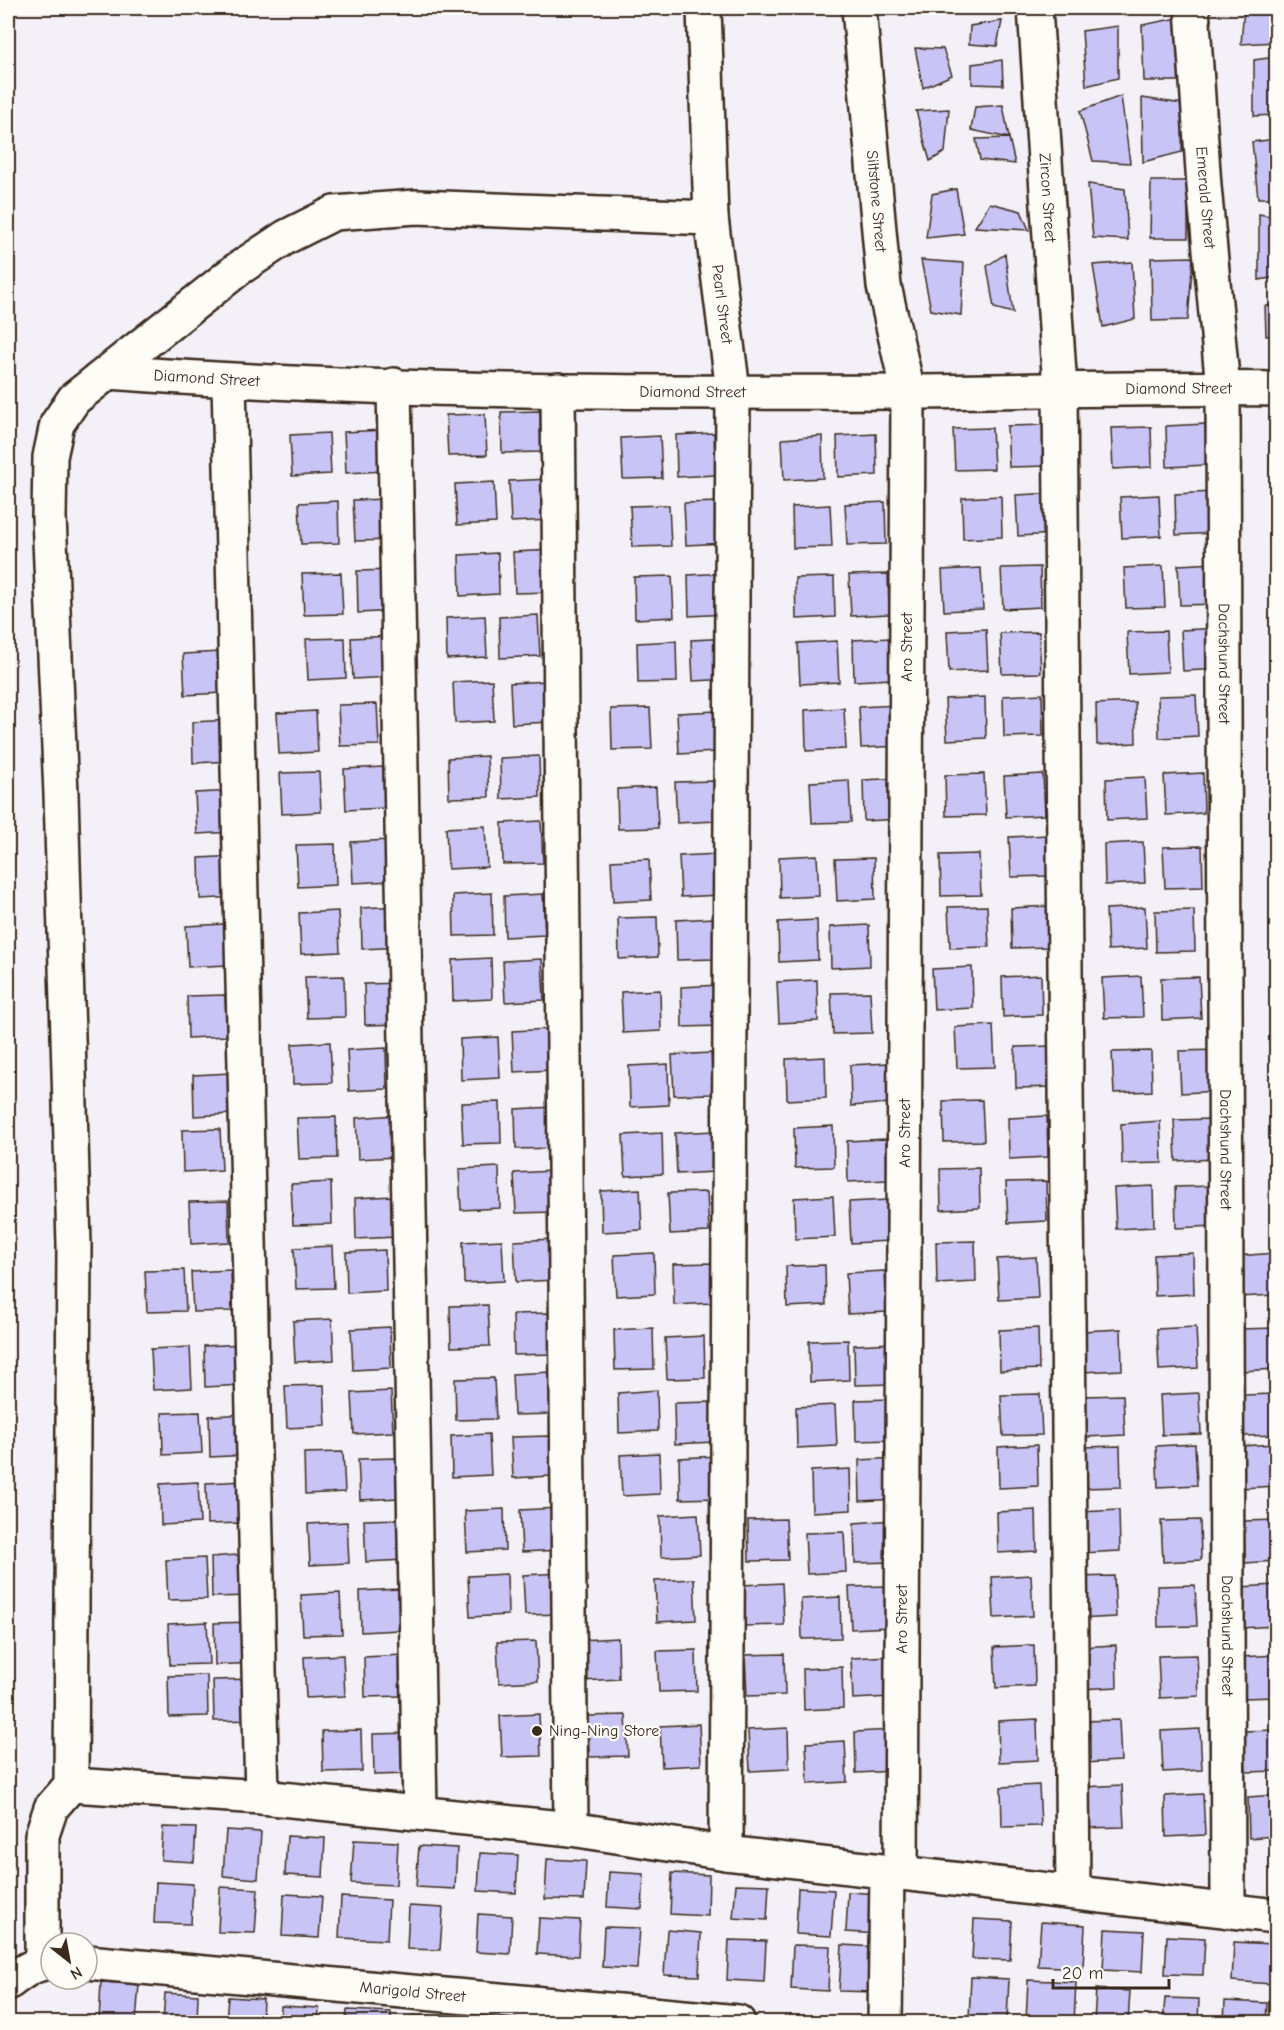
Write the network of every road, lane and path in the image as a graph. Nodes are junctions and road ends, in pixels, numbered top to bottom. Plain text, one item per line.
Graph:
1 (704, 8) edge
2 (859, 8) edge
3 (1035, 8) edge
4 (1192, 8) edge
5 (711, 218) junction
6 (109, 372) junction
7 (229, 381) junction
8 (394, 385) junction
9 (1223, 388) junction
10 (1060, 389) junction
11 (1276, 389) edge
12 (558, 390) junction
13 (733, 391) junction
14 (908, 392) junction
15 (71, 1785) junction
16 (262, 1797) junction
17 (420, 1812) junction
18 (571, 1829) junction
19 (726, 1853) junction
20 (894, 1873) junction
21 (1074, 1891) junction
22 (1228, 1911) junction
23 (1276, 1916) edge
24 (45, 1931) edge
25 (99, 1963) edge
26 (39, 1966) edge
27 (8, 1983) edge
28 (738, 2022) edge
29 (885, 2022) edge

1 - 5 street, Pearl Street
2 - 14 street, Siltstone Street
3 - 10 street, Zircon Street
4 - 9 street, Emerald Street
5 - 6 street
5 - 13 street, Pearl Street
6 - 7 street, Diamond Street
6 - 15 street
7 - 8 street, Diamond Street
7 - 16 street
8 - 12 street, Diamond Street
8 - 17 street
9 - 10 street, Diamond Street
9 - 11 street, Diamond Street
9 - 22 street, Dachshund Street
10 - 14 street, Diamond Street
10 - 21 street, Zircon Street
12 - 13 street, Diamond Street
12 - 18 street
13 - 14 street, Diamond Street
13 - 19 street, Pearl Street
14 - 20 street, Aro Street
15 - 16 street
15 - 24 street
16 - 17 street
17 - 18 street
18 - 19 street
19 - 20 street
20 - 21 street
20 - 29 street, Aro Street
21 - 22 street
22 - 23 street
25 - 28 street, Marigold Street
26 - 27 street

